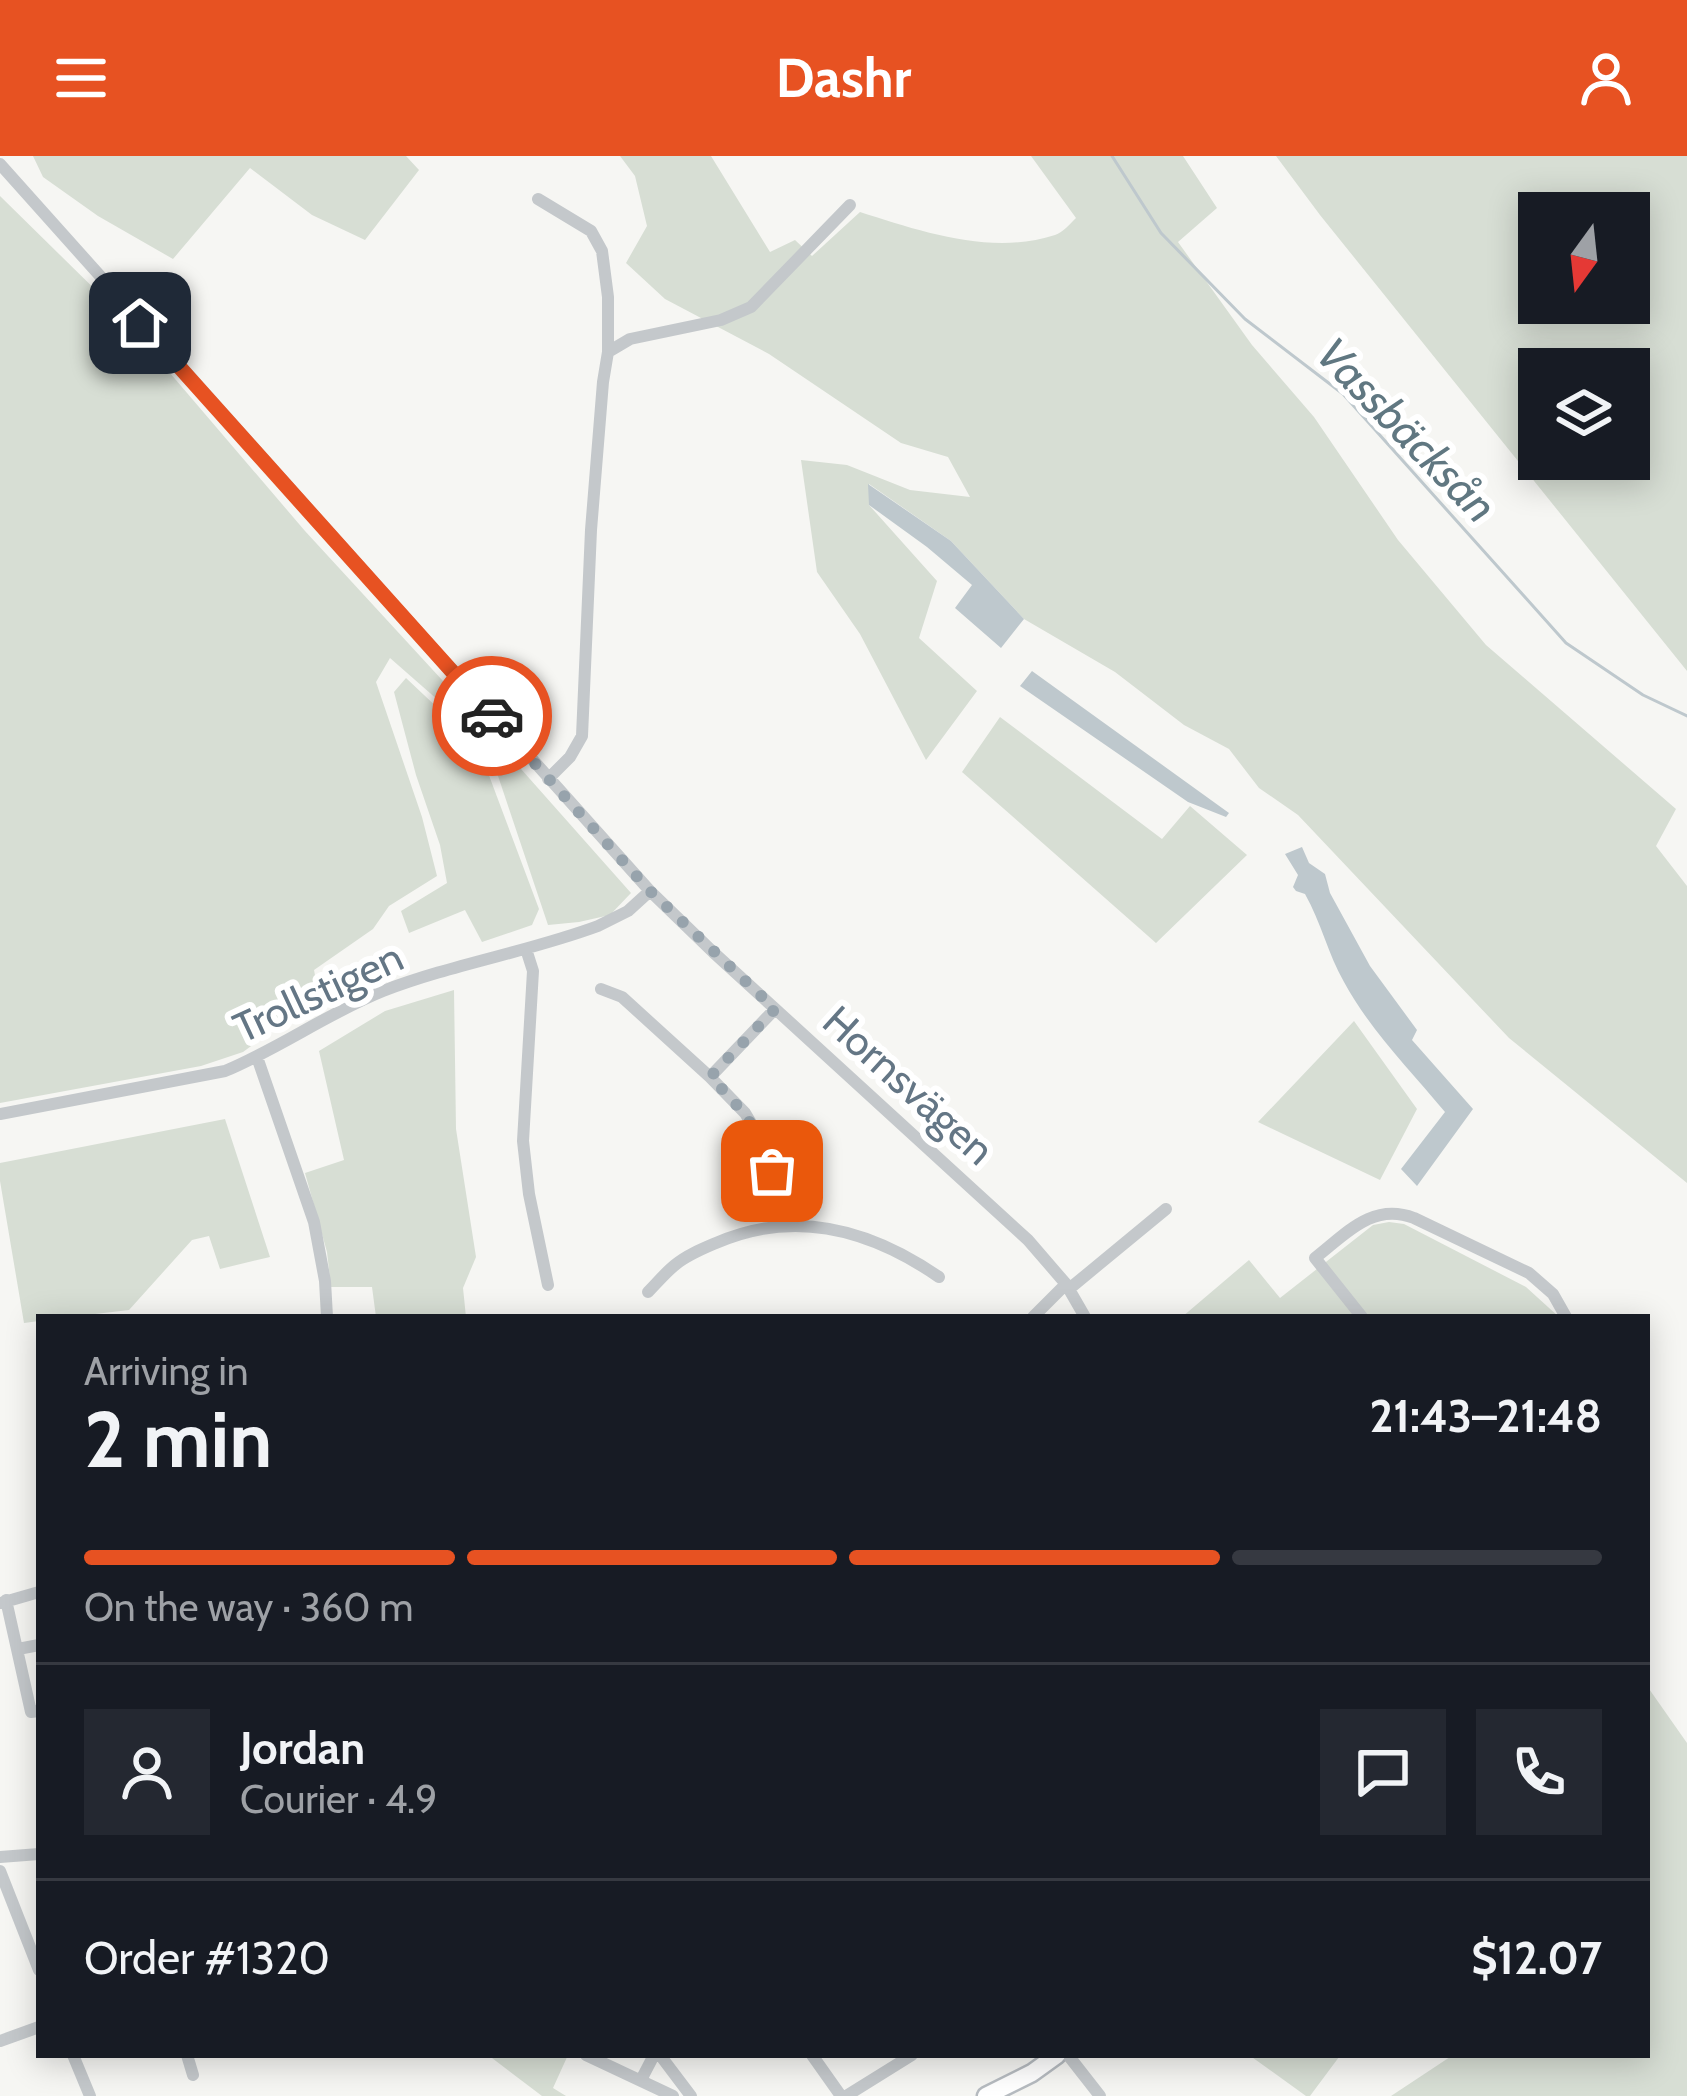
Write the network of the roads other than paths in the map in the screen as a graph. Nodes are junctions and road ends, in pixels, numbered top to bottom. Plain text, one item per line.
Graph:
1 (0, 164) edge
2 (538, 199) dead end
3 (850, 205) dead end
4 (608, 352) junction
5 (548, 779) junction
6 (650, 891) junction
7 (526, 949) junction
8 (601, 988) dead end
9 (775, 1009) junction
10 (257, 1058) junction
11 (710, 1077) junction
12 (0, 1114) edge
13 (1166, 1209) dead end
14 (780, 1226) junction
15 (939, 1277) dead end
16 (548, 1285) dead end
17 (1068, 1286) junction
18 (648, 1292) dead end
19 (327, 1314) edge
20 (1036, 1314) edge
21 (1083, 1314) edge
22 (1360, 1314) edge
23 (1564, 1314) edge
24 (36, 1593) edge
25 (3, 1602) edge
26 (36, 1646) edge
27 (18, 1649) junction
28 (36, 1711) edge
29 (36, 1855) edge
30 (0, 1857) edge
31 (0, 1870) edge
32 (36, 1962) edge
33 (36, 2027) edge
34 (0, 2041) edge
35 (74, 2058) edge
36 (188, 2058) edge
37 (593, 2058) edge
38 (655, 2058) edge
39 (659, 2058) edge
40 (814, 2058) edge
41 (907, 2058) edge
42 (1053, 2058) edge
43 (1070, 2058) edge
44 (193, 2075) dead end
45 (641, 2080) junction
46 (840, 2095) edge
47 (90, 2096) edge
48 (673, 2096) edge
49 (691, 2096) edge
50 (986, 2096) edge
51 (1100, 2096) edge

1 - 5 street, Hornsvägen
2 - 4 street
3 - 4 street
4 - 5 street
5 - 6 street, Hornsvägen
6 - 7 street, Trollstigen
6 - 9 street, Hornsvägen
7 - 10 street, Trollstigen
7 - 16 street
8 - 11 street
9 - 11 street
9 - 17 street, Hornsvägen
10 - 12 street, Trollstigen
10 - 19 street
11 - 14 street
13 - 17 street
14 - 15 street
14 - 18 street
17 - 20 street
17 - 21 street, Hornsvägen
22 - 23 street
24 - 25 street
25 - 27 street
26 - 27 street
27 - 28 street
29 - 30 street
31 - 32 street
33 - 34 street
35 - 47 street
36 - 44 street
37 - 45 street
38 - 45 street
39 - 49 street
40 - 46 street
41 - 46 street
42 - 50 street
43 - 51 street
45 - 48 street

